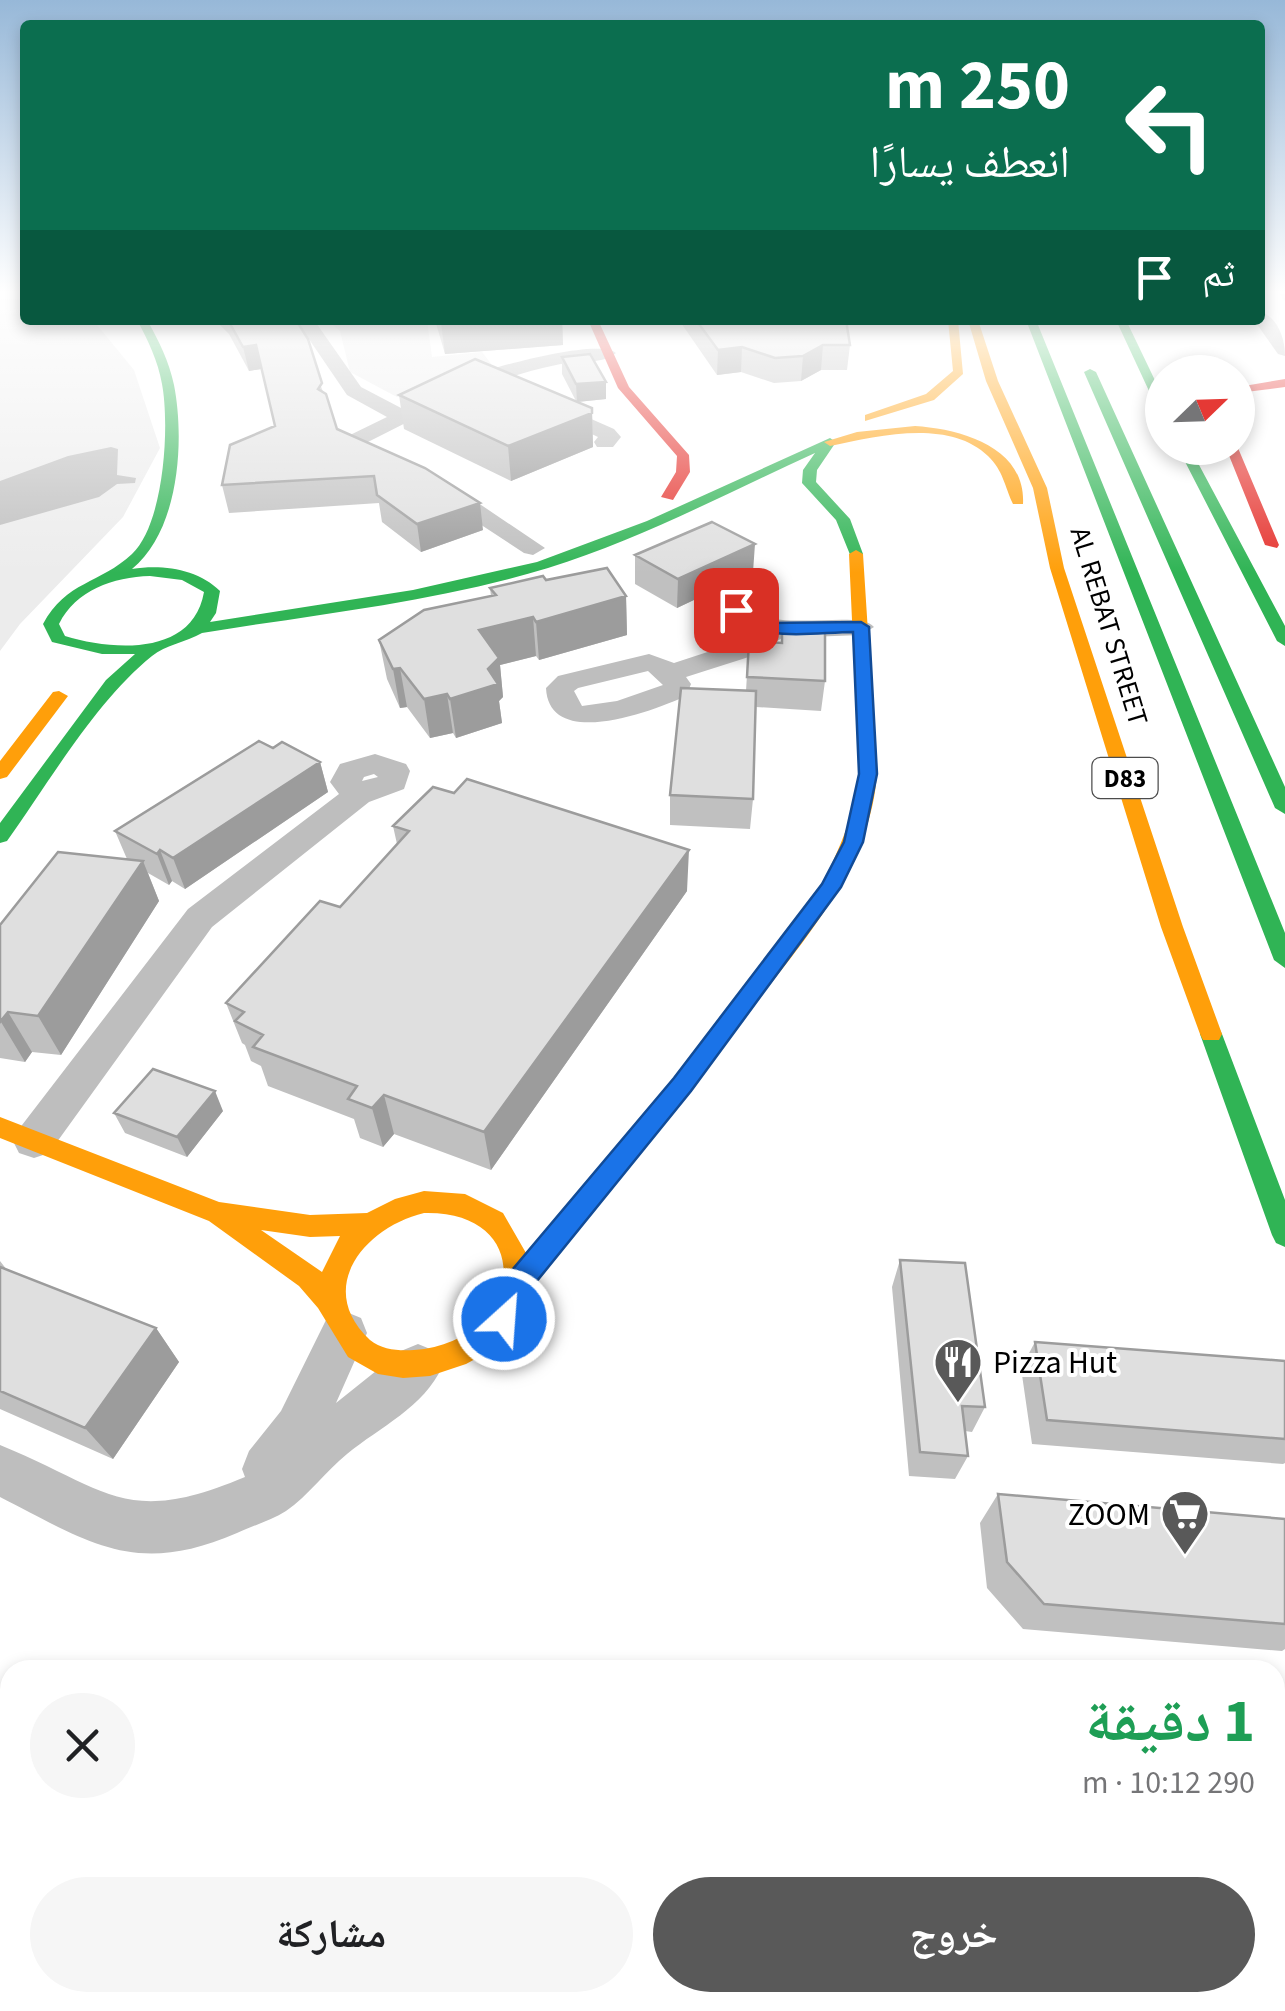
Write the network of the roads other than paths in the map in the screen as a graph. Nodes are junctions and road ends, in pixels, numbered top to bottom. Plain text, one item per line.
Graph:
1 (171, 386) edge
2 (346, 386) edge
3 (467, 386) edge
4 (502, 386) edge
5 (623, 386) edge
6 (948, 386) edge
7 (994, 386) edge
8 (1057, 386) edge
9 (1096, 386) edge
10 (1285, 386) edge
11 (1255, 388) edge
12 (415, 410) junction
13 (1032, 410) dead end
14 (657, 424) junction
15 (793, 439) junction
16 (605, 442) dead end
17 (830, 442) junction
18 (703, 446) dead end
19 (766, 446) dead end
20 (1193, 465) edge
21 (1239, 465) edge
22 (1040, 488) junction
23 (768, 494) dead end
24 (793, 498) dead end
25 (677, 501) junction
26 (849, 528) junction
27 (533, 548) junction
28 (1278, 562) dead end
29 (1057, 568) junction
30 (107, 579) junction
31 (761, 585) dead end
32 (212, 591) junction
33 (861, 627) junction
34 (196, 629) junction
35 (778, 630) junction
36 (1285, 641) edge
37 (150, 649) junction
38 (68, 661) junction
39 (668, 674) dead end
40 (0, 773) edge
41 (362, 792) dead end
42 (1285, 808) edge
43 (0, 837) edge
44 (1285, 960) edge
45 (0, 1128) edge
46 (34, 1141) junction
47 (620, 1162) junction
48 (553, 1204) dead end
49 (524, 1212) dead end
50 (218, 1213) junction
51 (482, 1213) junction
52 (370, 1224) junction
53 (1285, 1235) edge
54 (517, 1284) junction
55 (338, 1318) junction
56 (418, 1367) junction
57 (0, 1470) edge
58 (247, 1501) junction

1 - 30 main road
2 - 12 street
3 - 12 street
4 - 16 street
5 - 14 main road
6 - 15 main road
7 - 22 main road, AL REBAT STREET / D83
8 - 44 main road, AL REBAT STREET
9 - 42 main road
10 - 11 main road
12 - 27 street
13 - 22 main road
14 - 18 main road
14 - 25 main road
15 - 19 main road
15 - 25 main road
17 - 25 main road
17 - 26 main road
17 - 29 main road
20 - 36 main road
21 - 28 main road
22 - 29 main road, AL REBAT STREET / D83
23 - 25 main road
24 - 26 main road
25 - 27 main road
25 - 34 main road
26 - 33 main road
27 - 32 main road
29 - 53 main road, AL REBAT STREET / D83
30 - 32 main road
30 - 38 main road
31 - 35 street
32 - 34 main road
33 - 35 street
33 - 47 main road
34 - 37 main road
35 - 39 street
37 - 38 main road
37 - 43 main road
38 - 40 main road
41 - 46 street
45 - 46 main road
46 - 50 main road
47 - 48 main road
47 - 54 main road
49 - 51 main road
50 - 52 main road
50 - 55 main road
51 - 52 main road
51 - 54 main road
52 - 55 main road
54 - 56 main road
55 - 56 main road
55 - 58 street
56 - 58 street
57 - 58 street

